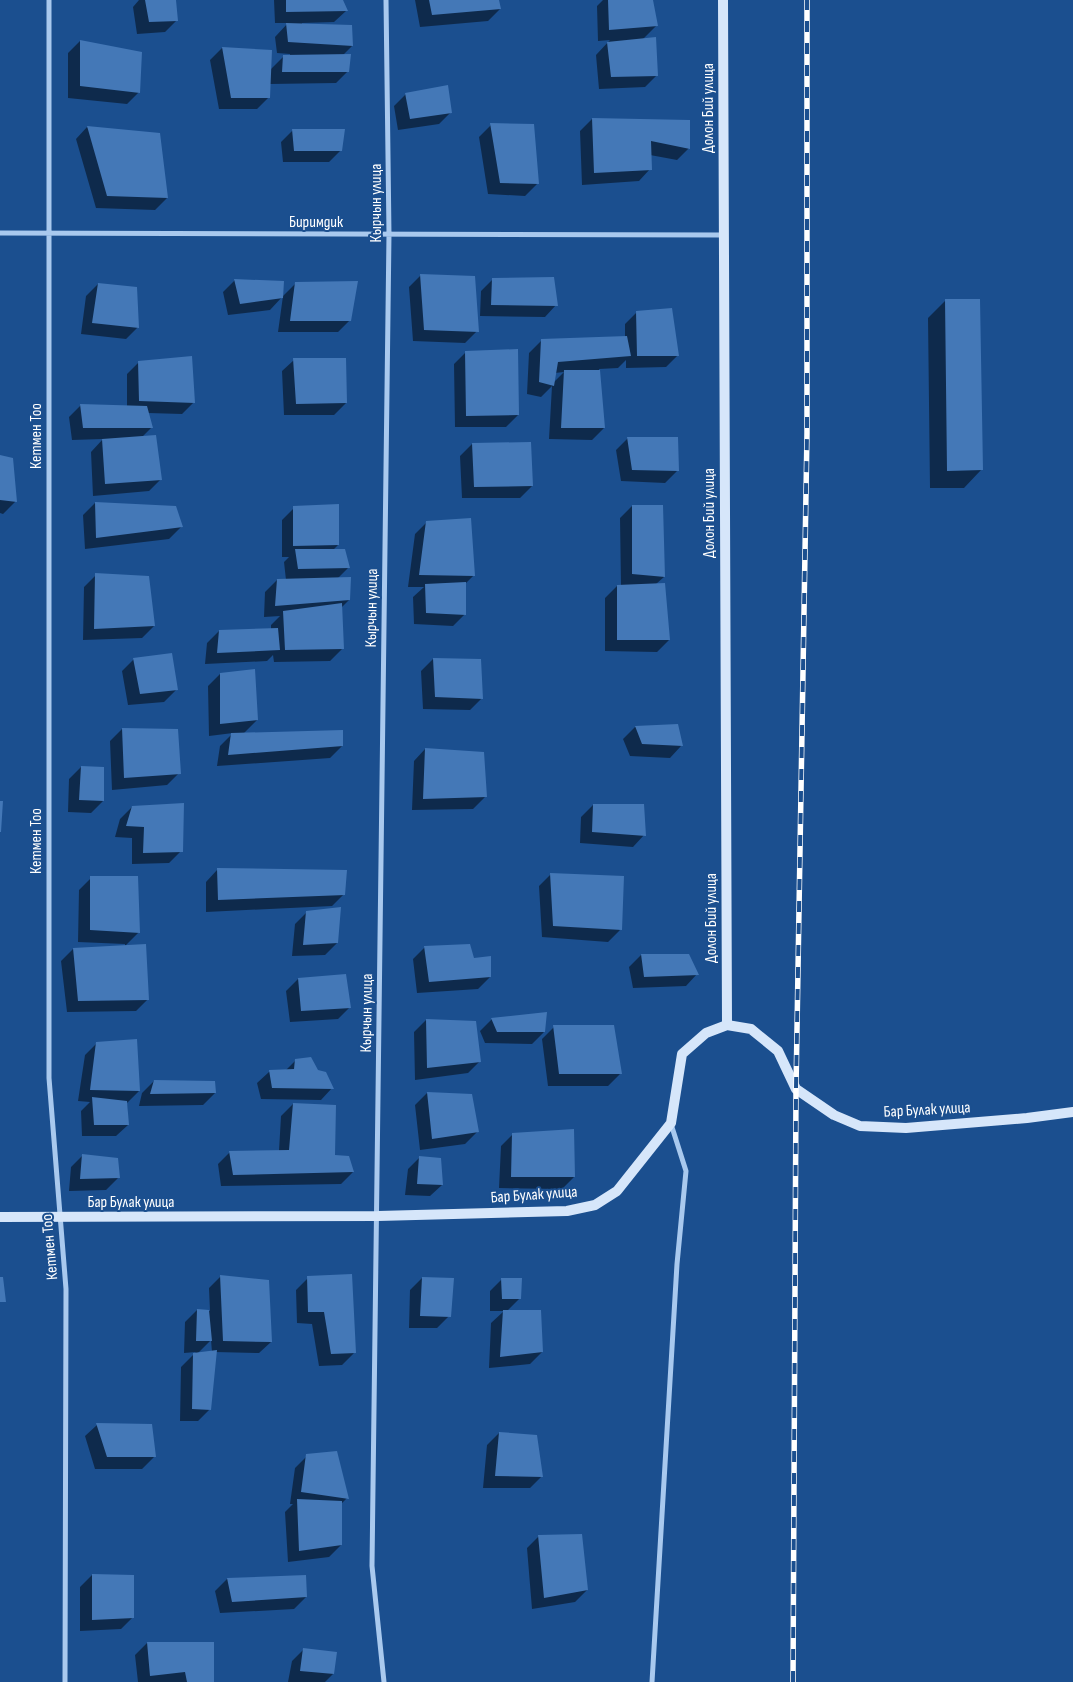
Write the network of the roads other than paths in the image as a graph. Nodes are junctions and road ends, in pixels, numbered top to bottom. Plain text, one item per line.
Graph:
1 (49, 0) edge
2 (386, 0) edge
3 (723, 0) edge
4 (0, 233) edge
5 (48, 233) junction
6 (389, 234) junction
7 (722, 235) junction
8 (726, 1026) junction
9 (1073, 1112) edge
10 (671, 1123) junction
11 (378, 1216) junction
12 (0, 1217) edge
13 (60, 1218) junction
14 (65, 1682) edge
15 (384, 1682) edge
16 (652, 1682) edge

1 - 5 street, Кетмен Тоо
2 - 6 street, Кырчын улица
3 - 7 street, Долон Бий улица
4 - 5 street, Биримдик
5 - 6 street, Биримдик
5 - 13 street, Кетмен Тоо
6 - 7 street, Биримдик
6 - 11 street, Кырчын улица
7 - 8 street, Долон Бий улица
8 - 9 street, Бар Булак улица
8 - 10 street, Бар Булак улица
10 - 11 street, Бар Булак улица
10 - 16 street
11 - 13 street, Бар Булак улица
11 - 15 street, Кырчын улица
12 - 13 street, Бар Булак улица
13 - 14 street, Кетмен Тоо

